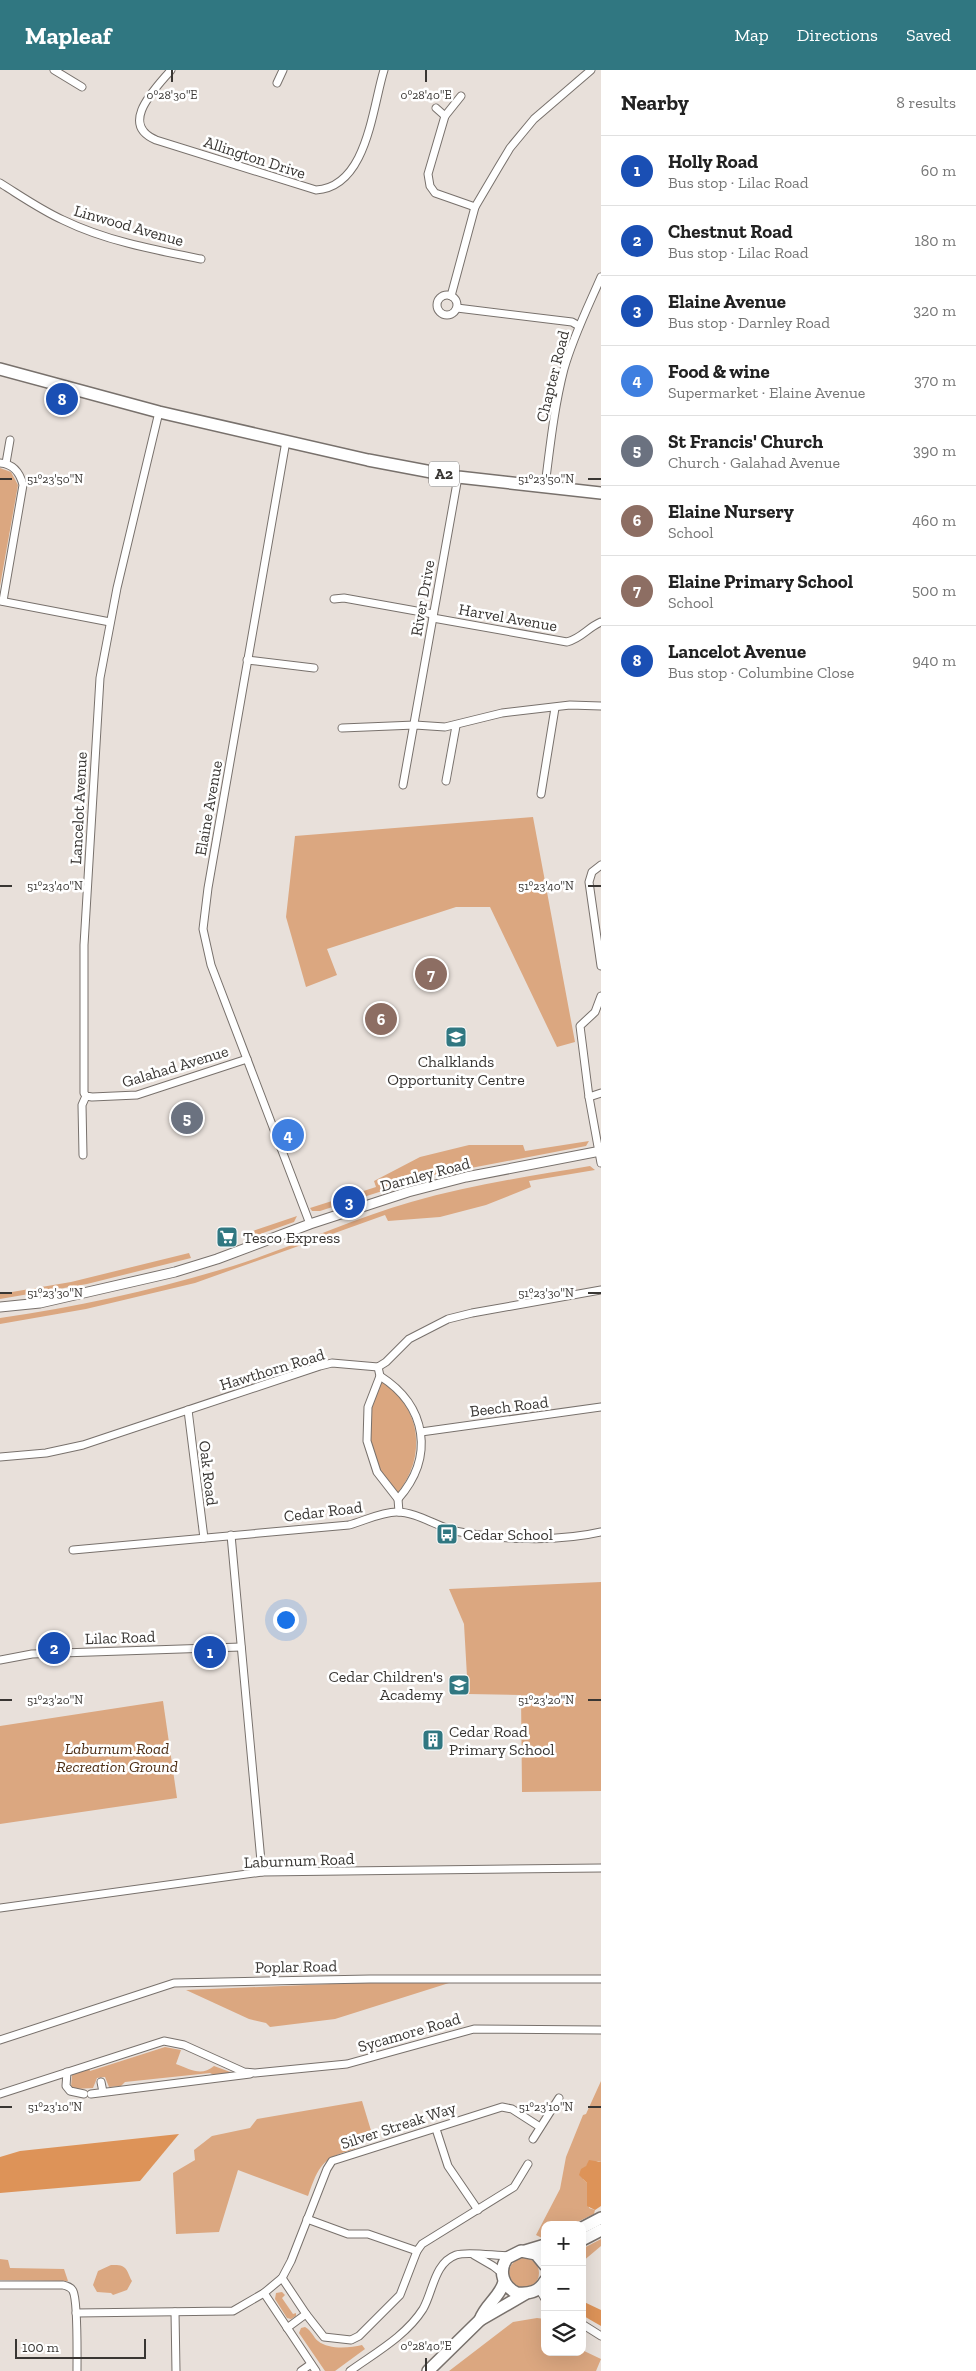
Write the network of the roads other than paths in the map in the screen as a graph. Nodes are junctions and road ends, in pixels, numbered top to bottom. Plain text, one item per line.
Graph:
1 (54, 70) edge
2 (171, 70) edge
3 (283, 70) edge
4 (384, 70) edge
5 (591, 70) edge
6 (278, 84) dead end
7 (82, 87) dead end
8 (461, 96) dead end
9 (436, 108) dead end
10 (445, 116) junction
11 (0, 183) edge
12 (475, 207) junction
13 (201, 259) dead end
14 (601, 277) edge
15 (451, 296) junction
16 (457, 308) junction
17 (579, 326) junction
18 (0, 369) edge
19 (159, 412) junction
20 (10, 440) dead end
21 (286, 441) junction
22 (3, 463) edge
23 (458, 477) junction
24 (545, 486) junction
25 (600, 493) edge
26 (334, 599) dead end
27 (2, 601) edge
28 (433, 616) junction
29 (110, 622) junction
30 (601, 622) edge
31 (247, 660) junction
32 (314, 668) dead end
33 (601, 706) edge
34 (555, 708) junction
35 (415, 725) junction
36 (456, 726) junction
37 (342, 728) dead end
38 (446, 781) dead end
39 (403, 786) dead end
40 (541, 794) dead end
41 (601, 865) edge
42 (601, 966) edge
43 (601, 996) edge
44 (247, 1059) junction
45 (601, 1093) edge
46 (85, 1094) junction
47 (588, 1097) junction
48 (600, 1152) edge
49 (82, 1155) dead end
50 (601, 1163) edge
51 (310, 1224) junction
52 (601, 1290) edge
53 (0, 1308) edge
54 (378, 1367) junction
55 (380, 1376) junction
56 (601, 1407) edge
57 (188, 1410) junction
58 (421, 1432) junction
59 (0, 1457) edge
60 (398, 1499) junction
61 (398, 1512) junction
62 (601, 1532) edge
63 (232, 1535) junction
64 (204, 1538) junction
65 (74, 1550) dead end
66 (241, 1647) junction
67 (0, 1660) edge
68 (601, 1868) edge
69 (262, 1872) junction
70 (0, 1908) edge
71 (601, 1979) edge
72 (601, 2030) edge
73 (0, 2040) edge
74 (67, 2072) junction
75 (255, 2073) junction
76 (101, 2082) dead end
77 (103, 2092) junction
78 (0, 2094) edge
79 (559, 2098) dead end
80 (540, 2127) junction
81 (436, 2130) junction
82 (533, 2139) dead end
83 (528, 2164) dead end
84 (478, 2210) junction
85 (601, 2218) edge
86 (307, 2219) junction
87 (586, 2226) edge
88 (601, 2230) edge
89 (586, 2238) edge
90 (541, 2246) edge
91 (417, 2251) junction
92 (525, 2251) junction
93 (474, 2255) junction
94 (509, 2256) junction
95 (541, 2260) edge
96 (282, 2278) junction
97 (503, 2278) junction
98 (0, 2285) edge
99 (541, 2290) edge
100 (264, 2292) junction
101 (525, 2294) junction
102 (175, 2312) junction
103 (76, 2313) junction
104 (306, 2314) junction
105 (480, 2320) junction
106 (586, 2327) edge
107 (287, 2328) junction
108 (601, 2336) edge
109 (311, 2364) junction
110 (77, 2371) edge
111 (176, 2371) edge
112 (301, 2371) edge
113 (316, 2371) edge
114 (350, 2371) edge
115 (428, 2371) edge

1 - 7 street
2 - 4 street, Allington Drive
3 - 6 street
5 - 12 street
8 - 10 street
9 - 10 street
10 - 12 street
11 - 13 street, Linwood Avenue
12 - 15 street
14 - 17 street, Chapter Road
15 - 16 street
15 - 16 street
16 - 17 street
17 - 24 street, Chapter Road
18 - 19 main road, A2
19 - 21 main road, A2
19 - 29 street, Lancelot Avenue
20 - 22 street
21 - 23 main road, A2
21 - 31 street, Elaine Avenue
22 - 27 street
23 - 24 main road, A2
23 - 28 street, River Drive
24 - 25 main road, A2
26 - 28 street, Harvel Avenue
27 - 29 street
28 - 30 street, Harvel Avenue
28 - 35 street, River Drive
29 - 46 street, Lancelot Avenue
31 - 32 street
31 - 44 street, Elaine Avenue
33 - 34 street
34 - 36 street
34 - 40 street
35 - 36 street
35 - 37 street
35 - 39 street, River Drive
36 - 38 street
41 - 42 street
43 - 47 street
44 - 46 street, Galahad Avenue
44 - 51 street, Elaine Avenue
45 - 47 street
46 - 49 street, Lancelot Avenue
47 - 48 street
48 - 50 street
48 - 51 street, Darnley Road
51 - 53 street, Darnley Road
52 - 54 street
54 - 55 street
54 - 57 street, Hawthorn Road
55 - 58 street
55 - 60 street
56 - 58 street, Beech Road
57 - 59 street, Hawthorn Road
57 - 64 street, Oak Road
58 - 60 street
60 - 61 street
61 - 62 street
61 - 63 street, Cedar Road
63 - 64 street, Cedar Road
63 - 66 street
64 - 65 street, Cedar Road
66 - 67 street, Lilac Road
66 - 69 street
68 - 69 street, Laburnum Road
69 - 70 street, Laburnum Road
71 - 73 street, Poplar Road
72 - 75 street, Sycamore Road
74 - 75 street, Sycamore Road
74 - 77 street, Sycamore Road
74 - 78 street, Sycamore Road
75 - 77 street, Sycamore Road
76 - 77 street
79 - 80 street
80 - 81 street, Silver Streak Way
80 - 82 street
81 - 84 street
81 - 86 street, Silver Streak Way
83 - 84 street
84 - 91 street
85 - 87 main road
86 - 91 street
86 - 96 street, Silver Streak Way
88 - 89 main road
90 - 92 main road
91 - 104 street
92 - 94 main road
92 - 95 main road
93 - 94 street
93 - 97 street
93 - 114 street
94 - 97 main road
96 - 100 street, Silver Streak Way
96 - 104 street
97 - 101 main road
97 - 105 main road
98 - 103 street
99 - 101 main road
100 - 102 street, Silver Streak Way
100 - 107 street
101 - 105 main road
102 - 103 street, Silver Streak Way
102 - 111 street
103 - 110 street
104 - 107 street
105 - 115 main road
106 - 108 street
107 - 109 street
109 - 112 street
109 - 113 street

